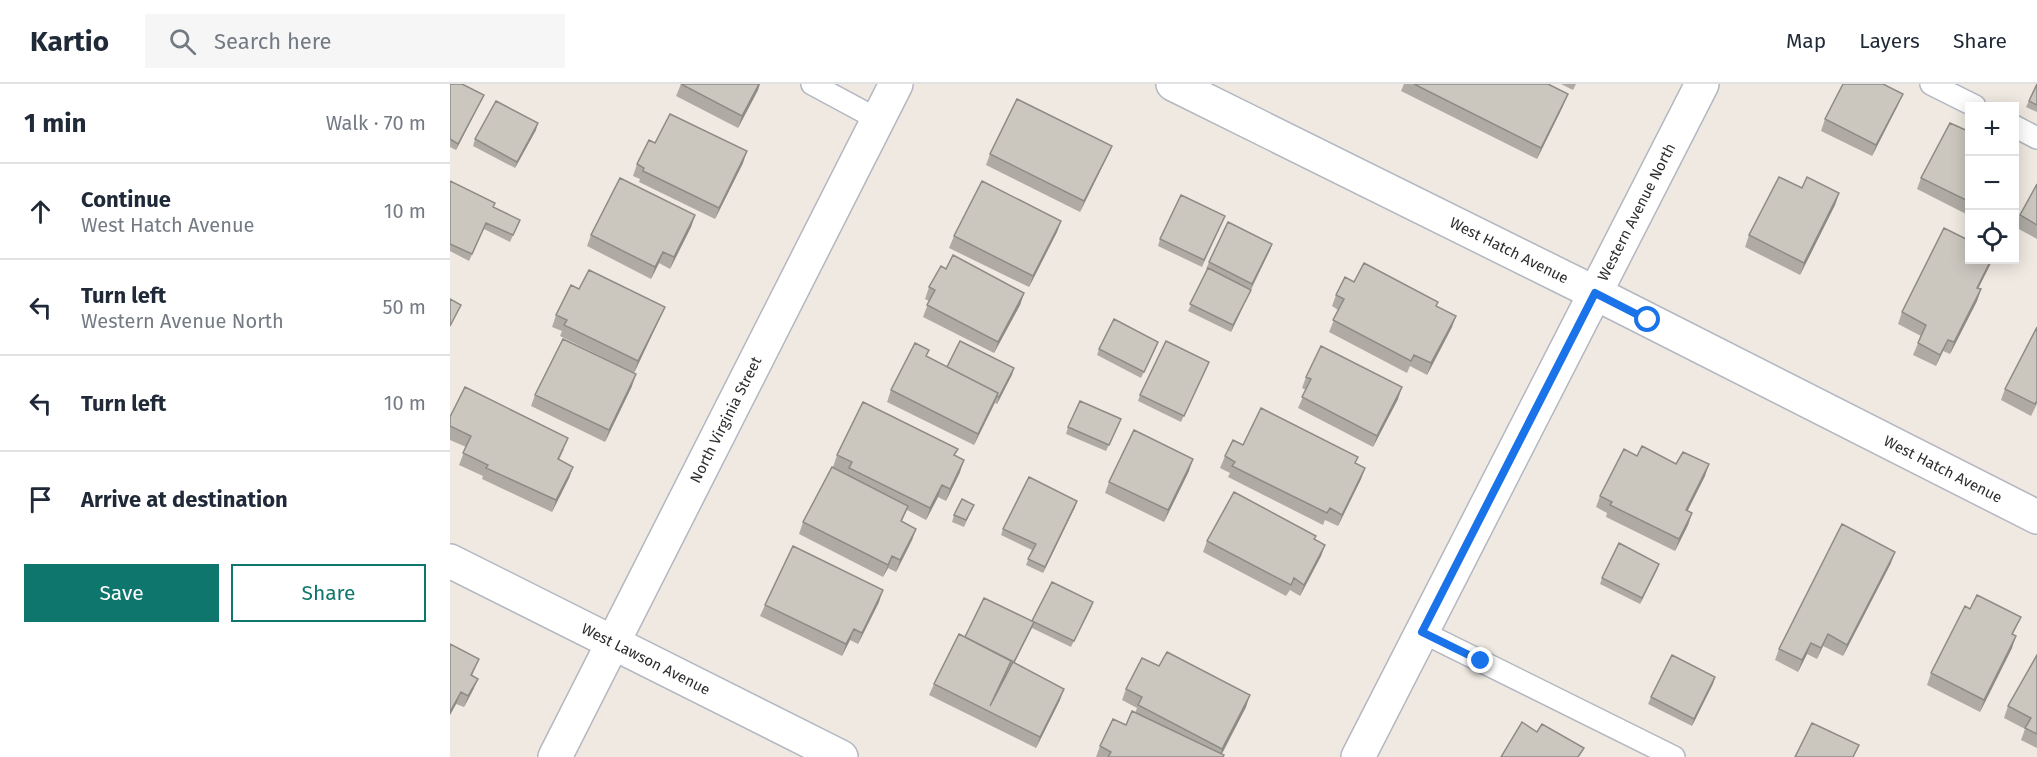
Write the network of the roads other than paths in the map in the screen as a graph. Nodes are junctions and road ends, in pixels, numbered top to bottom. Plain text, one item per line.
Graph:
1 (812, 84) edge
2 (896, 84) edge
3 (1173, 84) edge
4 (1702, 84) edge
5 (1931, 84) edge
6 (1967, 102) edge
7 (877, 119) junction
8 (2019, 129) edge
9 (2037, 138) edge
10 (1595, 293) junction
11 (2037, 518) edge
12 (450, 561) edge
13 (1422, 632) junction
14 (613, 643) junction
15 (555, 757) edge
16 (841, 757) edge
17 (1358, 757) edge
18 (1674, 757) edge

1 - 7 lane
2 - 7 street, North Virginia Street
3 - 10 street, West Hatch Avenue
4 - 10 street, Western Avenue North
5 - 6 lane
7 - 14 street, North Virginia Street
8 - 9 lane
10 - 11 street, West Hatch Avenue
10 - 13 street, Western Avenue North
12 - 14 street, West Lawson Avenue
13 - 17 street, Western Avenue North
13 - 18 lane
14 - 15 street, North Virginia Street
14 - 16 street, West Lawson Avenue

